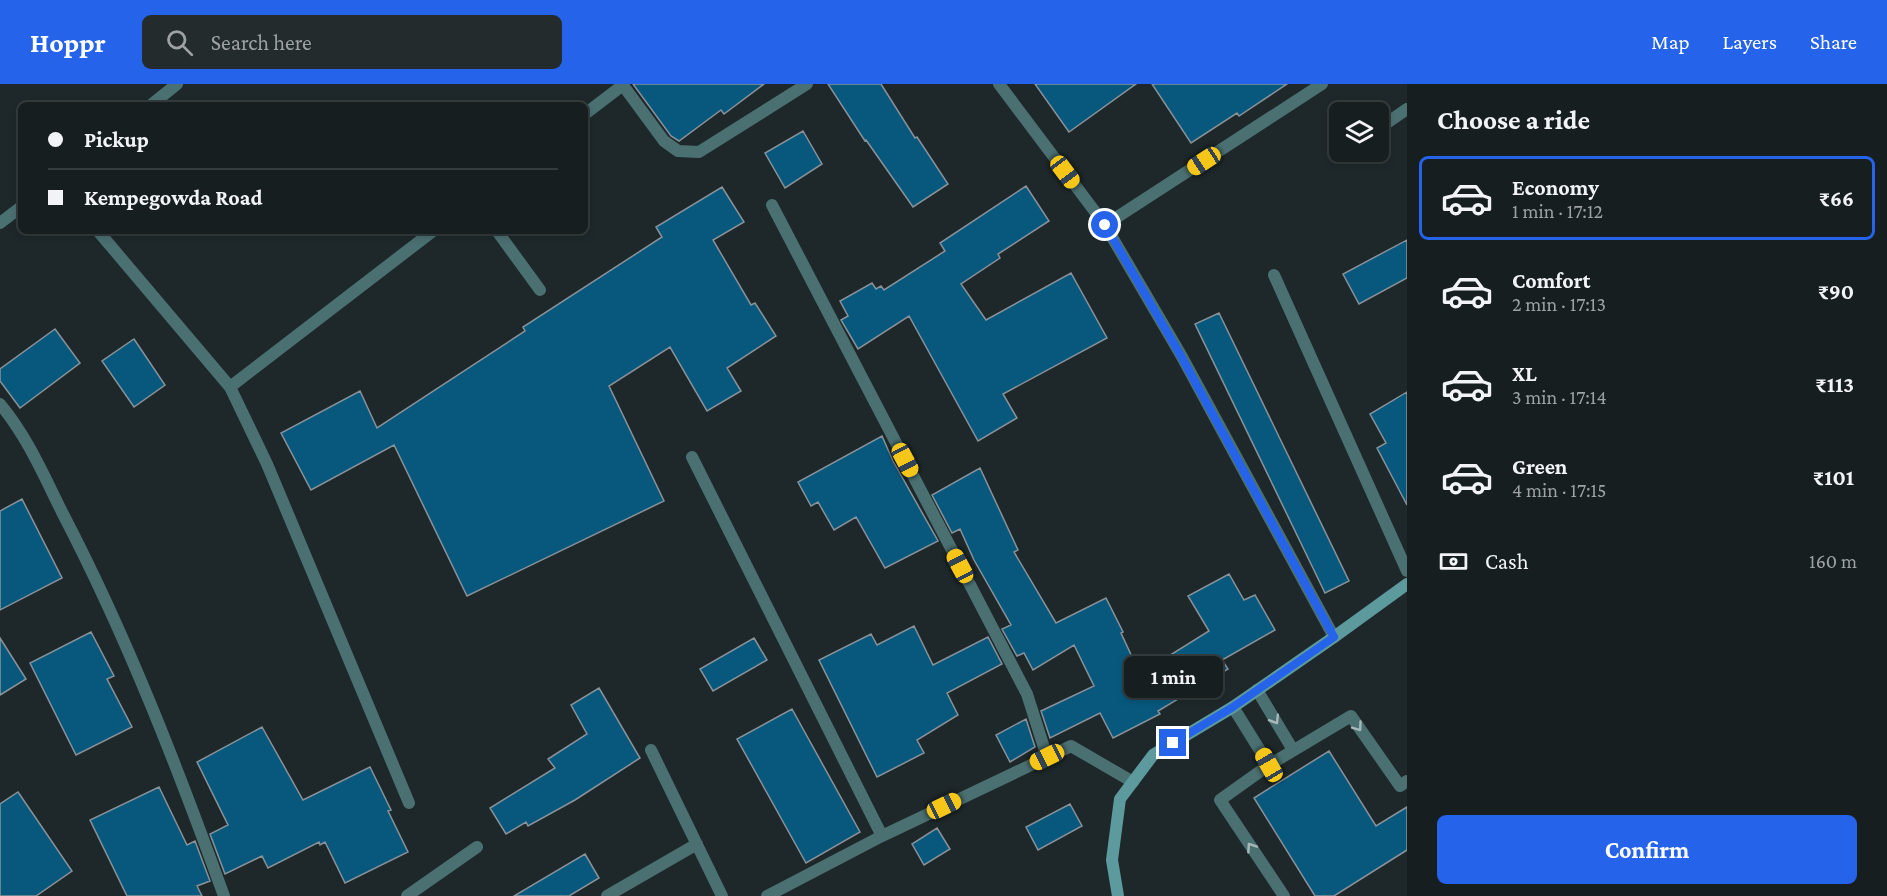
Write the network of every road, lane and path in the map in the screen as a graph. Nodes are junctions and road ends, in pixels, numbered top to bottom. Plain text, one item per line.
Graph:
1 (177, 84) edge
2 (807, 84) edge
3 (999, 84) edge
4 (1322, 84) edge
5 (622, 85) edge
6 (155, 102) edge
7 (1407, 109) edge
8 (588, 112) edge
9 (1389, 121) edge
10 (772, 205) dead end
11 (18, 209) edge
12 (0, 223) edge
13 (1105, 225) junction
14 (101, 234) edge
15 (429, 234) edge
16 (499, 234) edge
17 (1274, 274) dead end
18 (540, 290) dead end
19 (230, 387) junction
20 (0, 404) edge
21 (692, 457) dead end
22 (1407, 571) edge
23 (1407, 584) edge
24 (1334, 637) junction
25 (1257, 690) junction
26 (1233, 707) junction
27 (651, 750) dead end
28 (1293, 750) junction
29 (1047, 757) junction
30 (1269, 765) junction
31 (1407, 781) edge
32 (1133, 782) junction
33 (409, 803) dead end
34 (882, 836) junction
35 (697, 844) junction
36 (477, 848) dead end
37 (224, 896) edge
38 (407, 896) edge
39 (607, 896) edge
40 (722, 896) edge
41 (766, 896) edge
42 (1118, 896) edge
43 (1284, 896) edge

1 - 6 street
2 - 5 street
3 - 13 street
4 - 13 street
5 - 8 street
7 - 9 street
10 - 29 street
11 - 12 street
13 - 24 street
14 - 19 street
15 - 19 street
16 - 18 street
17 - 22 street
19 - 33 street
20 - 37 street
21 - 34 street
23 - 24 street
24 - 25 street
25 - 26 street
25 -> 28 street
26 - 30 street
26 - 32 street
27 - 35 street
28 - 30 street
28 -> 31 street
29 - 32 street
29 - 34 street
43 -> 30 street
32 - 42 street
34 - 41 street
35 - 39 street
35 - 40 street
36 - 38 street

